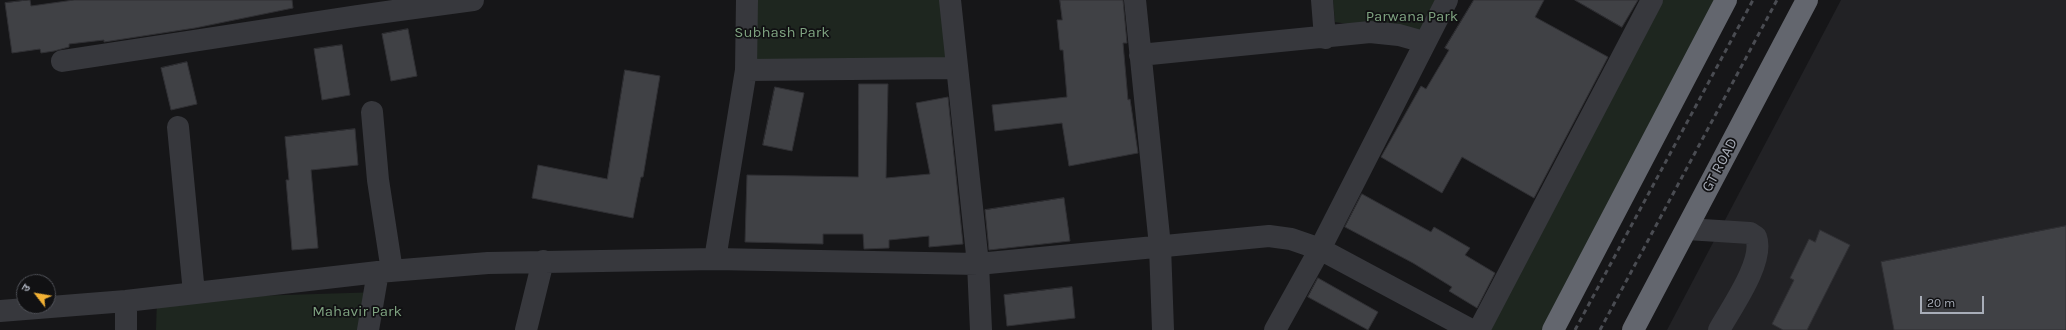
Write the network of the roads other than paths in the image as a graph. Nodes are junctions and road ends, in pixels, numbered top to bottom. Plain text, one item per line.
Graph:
1 (473, 0) edge
2 (747, 0) edge
3 (950, 0) edge
4 (1134, 0) edge
5 (1322, 0) edge
6 (1447, 0) edge
7 (1652, 0) edge
8 (1726, 0) edge
9 (1807, 0) edge
10 (356, 8) edge
11 (1325, 38) junction
12 (1424, 42) junction
13 (1140, 55) junction
14 (62, 61) dead end
15 (955, 68) junction
16 (746, 70) junction
17 (372, 112) dead end
18 (178, 127) dead end
19 (1686, 229) junction
20 (1160, 246) junction
21 (1320, 249) junction
22 (714, 259) junction
23 (543, 261) junction
24 (978, 264) junction
25 (385, 271) junction
26 (194, 293) junction
27 (126, 301) junction
28 (0, 311) edge
29 (126, 330) edge
30 (368, 330) edge
31 (526, 330) edge
32 (981, 330) edge
33 (1163, 330) edge
34 (1275, 330) edge
35 (1471, 330) edge
36 (1479, 330) edge
37 (1553, 330) edge
38 (1633, 330) edge
39 (1719, 330) edge

1 - 10 street
2 - 16 street
3 - 15 street
4 - 13 street
5 - 11 street
6 - 12 street
7 - 36 street
8 - 37 highway
9 - 19 highway, GT ROAD
10 - 14 street
11 - 12 street
11 - 13 street
12 - 21 street
13 - 20 street
15 - 16 street
15 - 24 street
16 - 22 street
17 - 25 street
18 - 26 street
19 - 38 highway, GT ROAD
19 - 39 street
20 - 21 street
20 - 24 street
20 - 33 street
21 - 34 street
21 - 35 street
22 - 23 street
22 - 24 street
23 - 25 street
23 - 31 street
24 - 32 street
25 - 26 street
25 - 30 street
26 - 27 street
27 - 28 street
27 - 29 street

